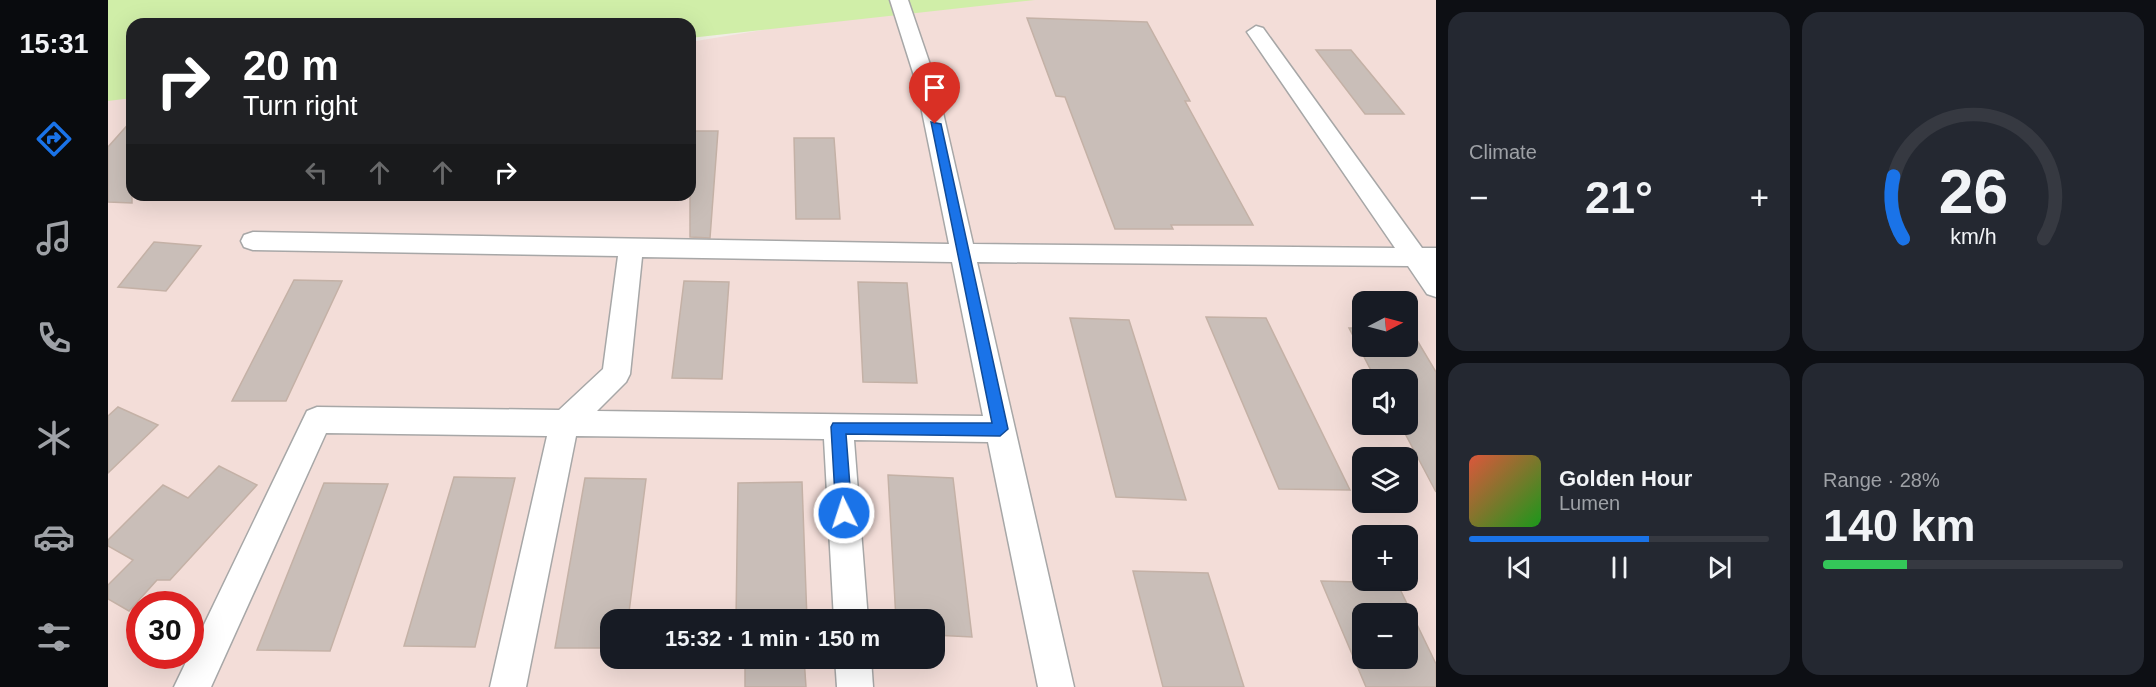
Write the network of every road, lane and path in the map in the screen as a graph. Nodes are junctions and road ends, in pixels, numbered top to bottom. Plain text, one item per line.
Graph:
1 (899, 0) edge
2 (1256, 32) dead end
3 (253, 240) dead end
4 (631, 248) junction
5 (963, 253) junction
6 (1426, 257) edge
7 (1436, 287) edge
8 (564, 424) junction
9 (838, 427) junction
10 (1000, 429) junction
11 (849, 609) edge
12 (854, 669) edge
13 (192, 687) edge
14 (508, 687) edge
15 (855, 687) edge
16 (1056, 687) edge

1 - 5 street
2 - 6 street
3 - 4 street
4 - 5 street
4 - 8 street
5 - 6 street
5 - 10 street
6 - 7 street
8 - 9 street
8 - 13 street
8 - 14 street
9 - 10 street
9 - 11 street
10 - 16 street
12 - 15 street

